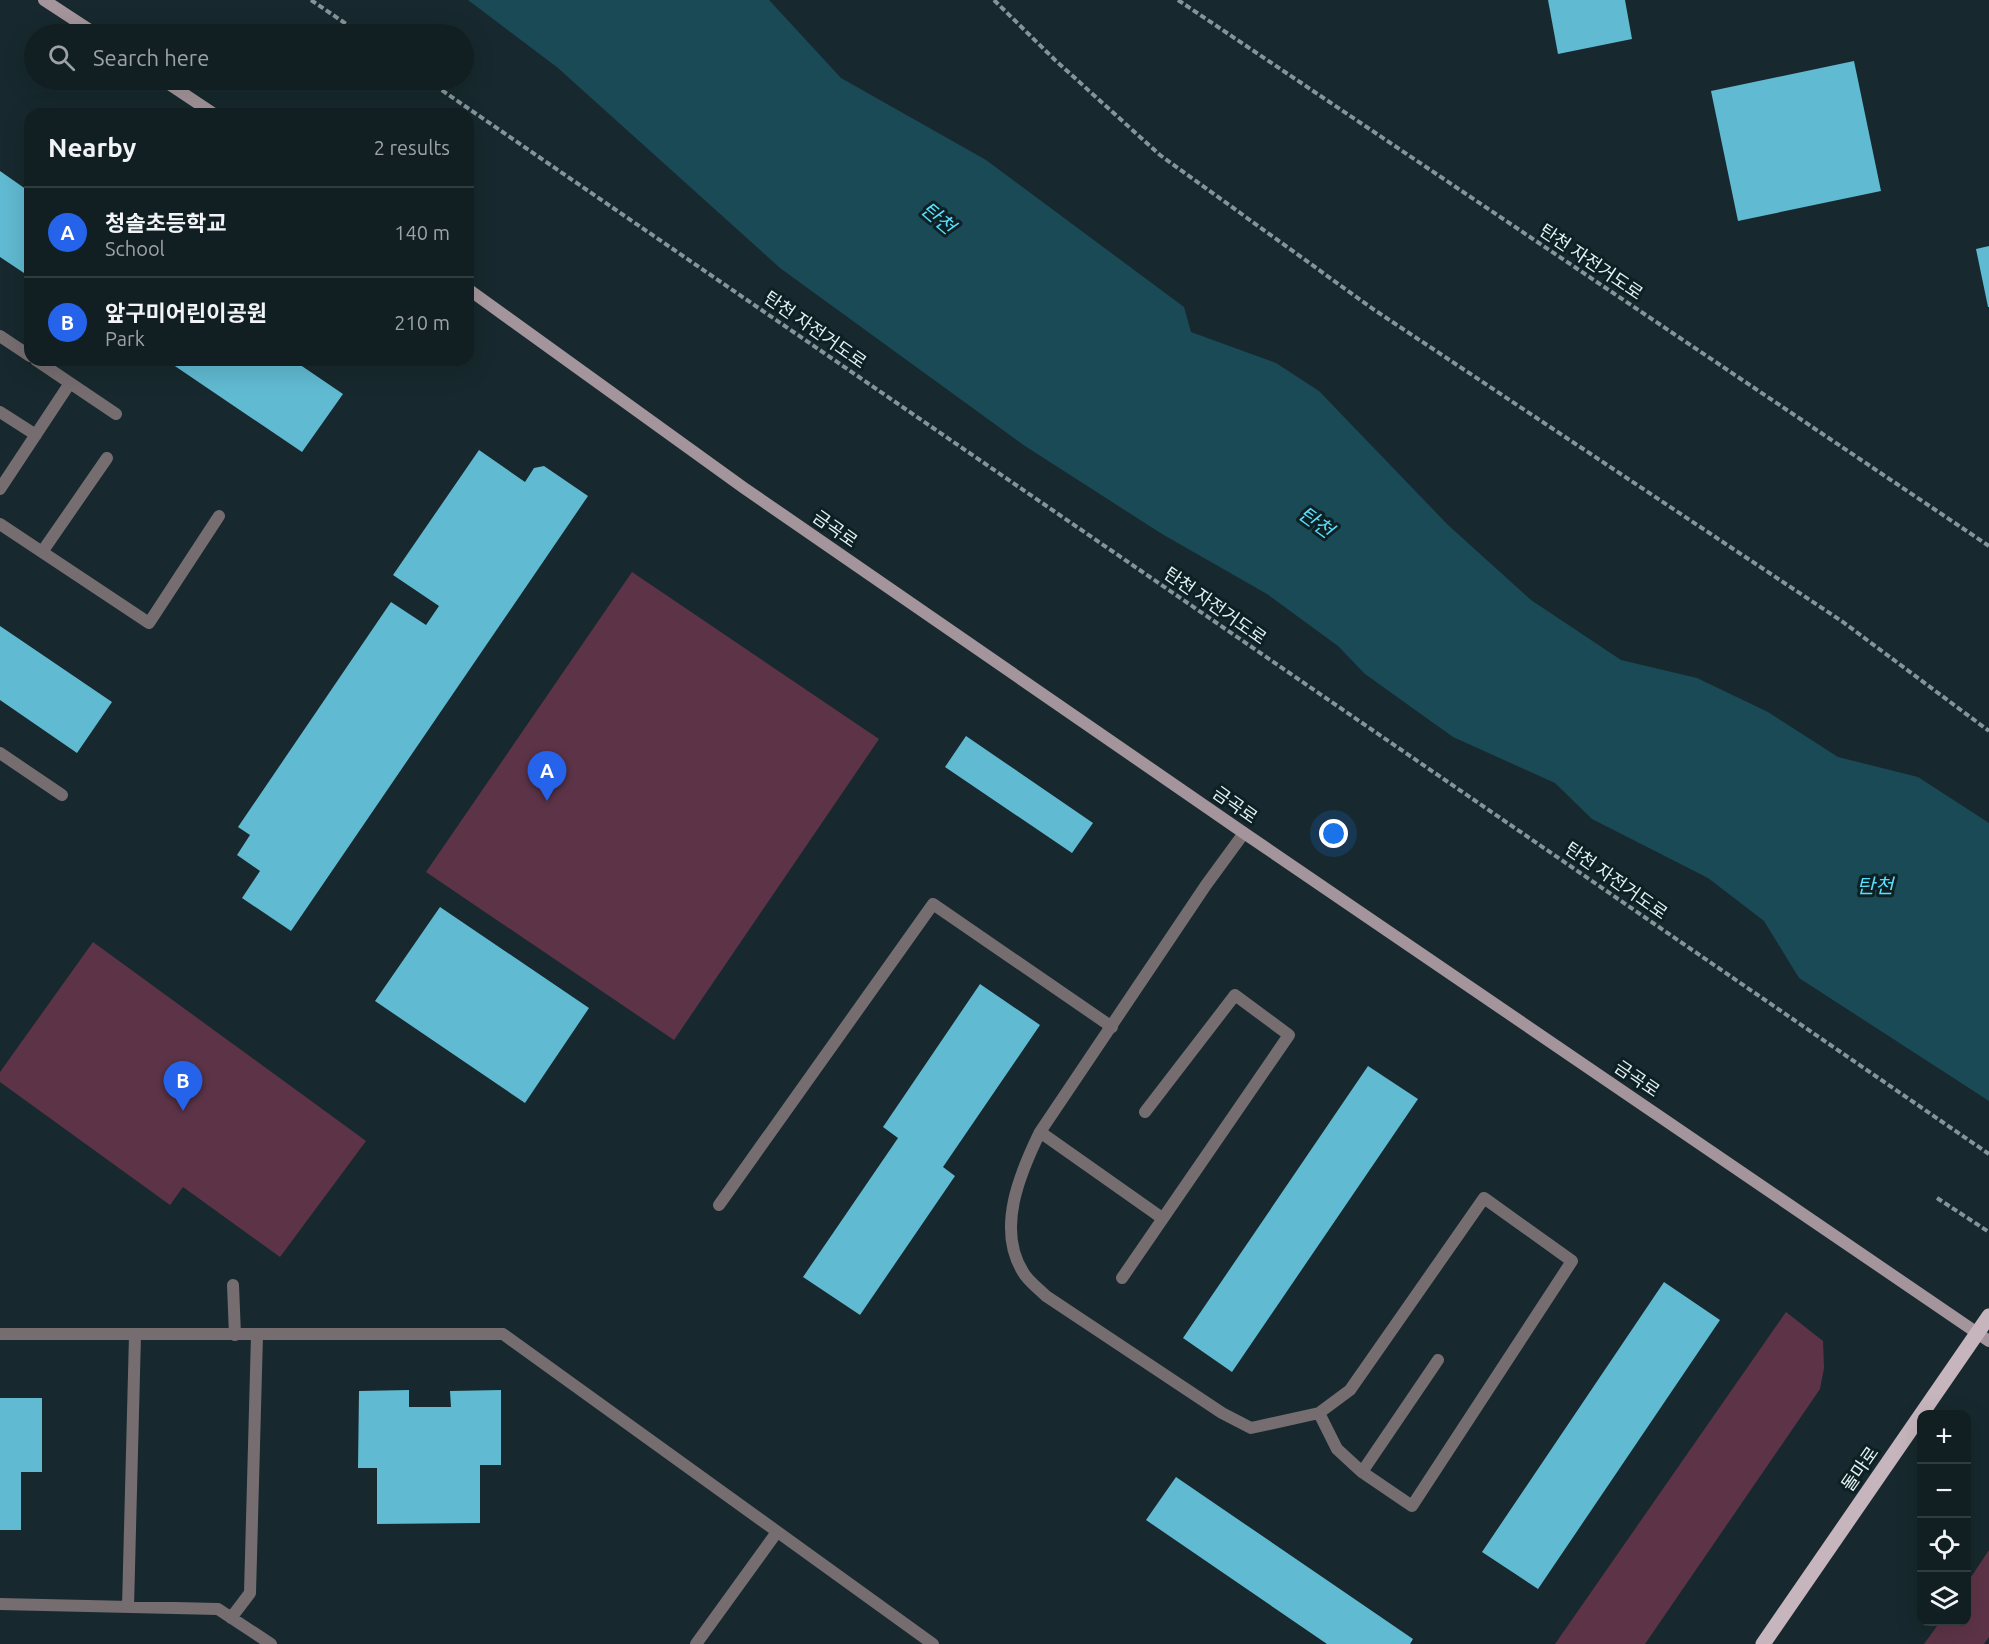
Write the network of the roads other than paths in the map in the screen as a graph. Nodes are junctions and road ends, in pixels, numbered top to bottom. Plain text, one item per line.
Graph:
1 (44, 0) edge
2 (81, 24) edge
3 (178, 90) edge
4 (205, 108) edge
5 (474, 293) edge
6 (0, 336) edge
7 (24, 352) edge
8 (45, 366) edge
9 (70, 383) junction
10 (0, 412) edge
11 (116, 414) dead end
12 (36, 435) junction
13 (107, 458) dead end
14 (0, 489) edge
15 (219, 516) dead end
16 (0, 524) edge
17 (42, 552) junction
18 (0, 753) edge
19 (62, 795) dead end
20 (1244, 833) junction
21 (1112, 1027) junction
22 (1145, 1112) dead end
23 (1040, 1132) junction
24 (719, 1204) dead end
25 (1162, 1218) junction
26 (1122, 1278) dead end
27 (233, 1285) dead end
28 (1989, 1316) edge
29 (0, 1334) edge
30 (135, 1335) junction
31 (235, 1335) junction
32 (257, 1335) junction
33 (1983, 1337) edge
34 (1438, 1360) dead end
35 (1319, 1413) junction
36 (1362, 1472) junction
37 (777, 1532) junction
38 (0, 1604) edge
39 (128, 1607) junction
40 (231, 1618) junction
41 (271, 1644) edge
42 (696, 1644) edge
43 (933, 1644) edge
44 (1763, 1644) edge

1 - 2 main road
3 - 4 main road
5 - 20 main road, 금곡로
6 - 7 lane
8 - 9 lane
9 - 11 lane
9 - 12 lane
10 - 12 lane
12 - 14 lane
13 - 17 lane
15 - 17 lane
16 - 17 lane
18 - 19 lane
20 - 21 lane
20 - 33 main road, 금곡로
21 - 23 lane
21 - 24 lane
22 - 25 lane
23 - 25 lane
23 - 35 lane
25 - 26 lane
27 - 31 lane
28 - 33 main road, 돌마로
29 - 30 lane
30 - 31 lane
30 - 39 lane
31 - 32 lane
32 - 37 lane
32 - 40 lane
33 - 44 main road, 돌마로
34 - 36 lane
35 - 36 lane
35 - 36 lane
37 - 42 lane
37 - 43 lane
38 - 39 lane
39 - 40 lane
40 - 41 lane

